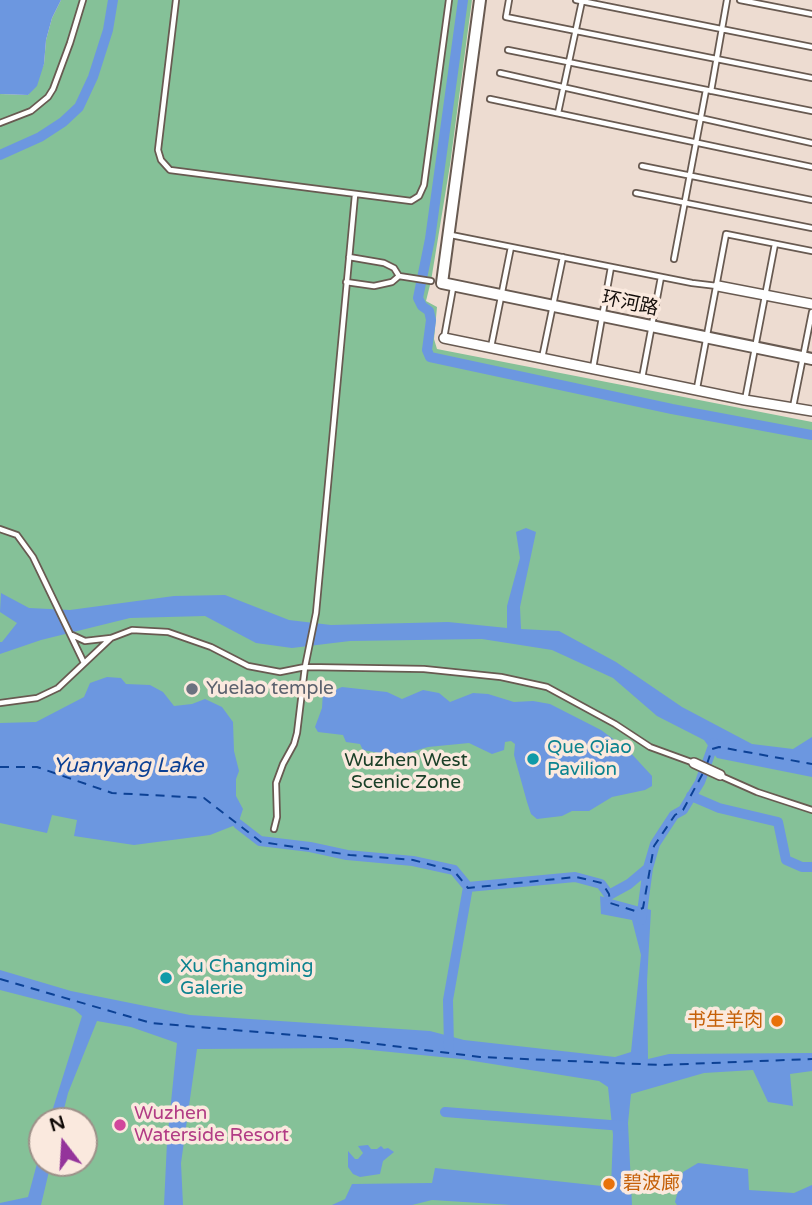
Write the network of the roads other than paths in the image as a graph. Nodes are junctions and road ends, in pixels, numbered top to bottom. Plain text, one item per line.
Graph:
1 (83, 0) edge
2 (176, 0) edge
3 (449, 0) edge
4 (480, 0) edge
5 (509, 0) edge
6 (580, 0) edge
7 (727, 0) edge
8 (740, 0) edge
9 (812, 14) edge
10 (722, 29) junction
11 (576, 31) junction
12 (812, 47) edge
13 (508, 50) dead end
14 (716, 59) junction
15 (570, 63) junction
16 (500, 73) dead end
17 (812, 78) edge
18 (565, 88) junction
19 (708, 90) junction
20 (490, 99) dead end
21 (812, 111) edge
22 (558, 113) junction
23 (700, 118) junction
24 (0, 123) edge
25 (696, 142) junction
26 (812, 143) edge
27 (642, 166) dead end
28 (812, 167) edge
29 (690, 175) junction
30 (636, 192) dead end
31 (355, 195) junction
32 (812, 200) edge
33 (685, 202) junction
34 (812, 228) edge
35 (448, 234) junction
36 (775, 244) junction
37 (511, 247) junction
38 (812, 251) edge
39 (349, 257) junction
40 (563, 257) junction
41 (674, 258) dead end
42 (611, 267) junction
43 (399, 276) junction
44 (661, 277) junction
45 (346, 282) junction
46 (442, 283) junction
47 (718, 286) junction
48 (501, 295) junction
49 (765, 295) junction
50 (812, 304) edge
51 (552, 306) junction
52 (812, 312) edge
53 (602, 316) junction
54 (652, 326) junction
55 (444, 338) joint
56 (707, 338) junction
57 (755, 347) junction
58 (491, 348) junction
59 (808, 358) edge
60 (542, 359) junction
61 (593, 369) junction
62 (642, 379) junction
63 (697, 390) junction
64 (745, 400) junction
65 (793, 408) junction
66 (812, 411) edge
67 (0, 529) edge
68 (72, 635) junction
69 (111, 638) junction
70 (84, 663) junction
71 (305, 667) junction
72 (0, 703) edge
73 (694, 763) joint
74 (720, 775) joint
75 (812, 810) edge
76 (274, 829) dead end

1 - 24 lane
2 - 31 lane
3 - 31 lane
4 - 35 street
5 - 11 lane
6 - 10 lane
6 - 11 lane
7 - 10 lane
8 - 9 lane
10 - 12 lane
10 - 14 lane
11 - 14 lane
11 - 15 lane
13 - 15 lane
14 - 17 lane
14 - 19 lane
15 - 18 lane
15 - 19 lane
16 - 18 lane
18 - 22 lane
18 - 23 lane
19 - 21 lane
19 - 23 lane
20 - 22 lane
22 - 25 lane
23 - 25 lane
23 - 26 lane
25 - 28 lane
25 - 29 lane
27 - 29 lane
29 - 32 lane
29 - 33 lane
30 - 33 lane
31 - 39 lane
33 - 34 lane
33 - 41 lane
35 - 37 lane
35 - 46 street
36 - 38 lane
36 - 47 lane
36 - 49 lane
37 - 40 lane
37 - 48 lane
39 - 43 lane
39 - 45 lane
40 - 42 lane
40 - 51 lane
42 - 44 lane
42 - 53 lane
43 - 45 lane
43 - 46 lane
44 - 47 lane
44 - 54 lane
45 - 71 lane
46 - 48 street, 环河路
46 - 55 lane
47 - 49 street
47 - 56 lane
48 - 51 street, 环河路
48 - 58 lane
49 - 50 street
49 - 57 lane
51 - 53 street, 环河路
51 - 60 lane
52 - 59 lane
53 - 54 street, 环河路
53 - 61 lane
54 - 56 street, 环河路
54 - 62 lane
55 - 58 street
56 - 57 street, 环河路
56 - 63 lane
57 - 59 street, 环河路
57 - 64 lane
58 - 60 street
59 - 65 lane
60 - 61 street
61 - 62 street
62 - 63 street
63 - 64 street
64 - 65 street
65 - 66 street
67 - 68 lane
68 - 69 lane
68 - 70 lane
69 - 70 lane
69 - 71 lane
70 - 72 lane
71 - 73 lane
71 - 76 lane
73 - 74 street
74 - 75 lane

